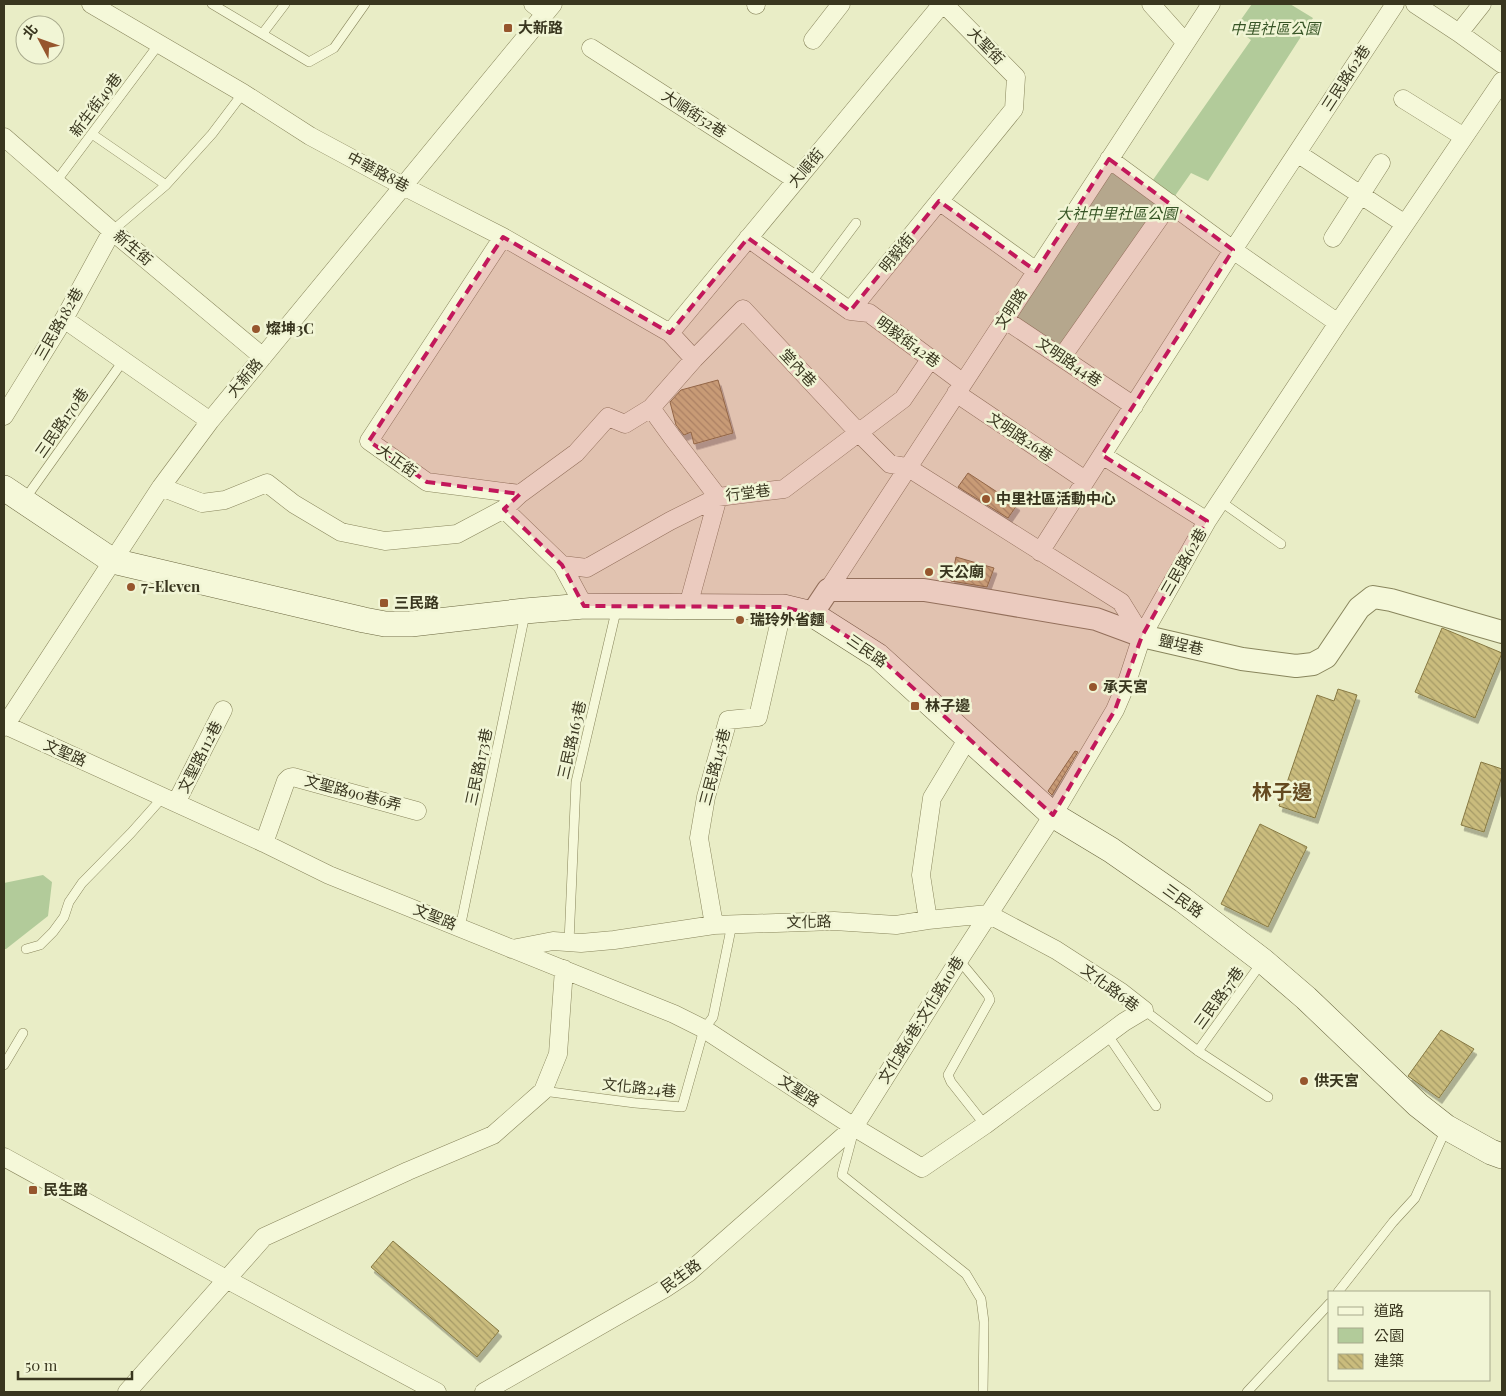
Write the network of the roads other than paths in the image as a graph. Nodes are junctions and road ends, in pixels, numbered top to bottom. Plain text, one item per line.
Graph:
1 (91, 4) edge
2 (212, 4) edge
3 (285, 4) edge
4 (365, 4) edge
5 (841, 4) edge
6 (943, 4) edge
7 (1151, 4) edge
8 (1211, 4) edge
9 (1395, 4) edge
10 (1414, 4) edge
11 (1482, 4) edge
12 (543, 7) edge
13 (263, 33) junction
14 (1459, 33) junction
15 (812, 40) dead end
16 (1186, 42) junction
17 (159, 44) junction
18 (592, 48) dead end
19 (1502, 64) edge
20 (1502, 81) edge
21 (242, 93) junction
22 (1015, 94) joint
23 (1403, 99) dead end
24 (92, 134) junction
25 (4, 137) edge
26 (1464, 137) junction
27 (1298, 153) junction
28 (1109, 158) junction
29 (1381, 162) dead end
30 (796, 180) junction
31 (55, 183) junction
32 (166, 185) junction
33 (403, 186) junction
34 (1361, 195) junction
35 (939, 201) junction
36 (1170, 203) junction
37 (856, 223) dead end
38 (1405, 224) junction
39 (112, 231) junction
40 (503, 237) junction
41 (748, 238) junction
42 (1333, 238) dead end
43 (1234, 250) junction
44 (1036, 270) junction
45 (811, 283) junction
46 (850, 311) junction
47 (1004, 318) junction
48 (64, 319) junction
49 (1338, 323) junction
50 (670, 333) junction
51 (263, 357) junction
52 (1062, 357) junction
53 (931, 358) junction
54 (694, 359) junction
55 (123, 361) junction
56 (959, 387) junction
57 (1134, 406) junction
58 (651, 408) junction
59 (4, 416) edge
60 (210, 421) junction
61 (858, 432) junction
62 (1102, 455) junction
63 (907, 467) junction
64 (1085, 480) junction
65 (161, 486) junction
66 (520, 494) junction
67 (14, 495) edge
68 (718, 497) junction
69 (1220, 502) junction
70 (504, 509) junction
71 (1207, 521) junction
72 (1281, 544) dead end
73 (1040, 552) junction
74 (113, 561) junction
75 (562, 565) junction
76 (828, 590) junction
77 (584, 606) junction
78 (618, 606) junction
79 (688, 606) junction
80 (783, 607) junction
81 (525, 611) junction
82 (812, 614) junction
83 (1502, 632) edge
84 (1142, 636) junction
85 (223, 710) dead end
86 (4, 726) edge
87 (968, 738) junction
88 (170, 800) junction
89 (417, 811) dead end
90 (1053, 814) junction
91 (264, 843) junction
92 (988, 914) junction
93 (928, 920) junction
94 (732, 924) junction
95 (714, 925) junction
96 (460, 928) junction
97 (569, 942) junction
98 (26, 949) dead end
99 (512, 949) junction
100 (959, 960) junction
101 (1263, 961) junction
102 (564, 969) junction
103 (1144, 1010) junction
104 (704, 1029) junction
105 (23, 1032) dead end
106 (1107, 1034) junction
107 (1198, 1051) junction
108 (4, 1065) edge
109 (544, 1091) junction
110 (1268, 1097) dead end
111 (1156, 1106) dead end
112 (985, 1125) junction
113 (854, 1127) junction
114 (1446, 1128) junction
115 (1502, 1156) edge
116 (4, 1157) edge
117 (226, 1279) junction
118 (1339, 1291) edge
119 (1328, 1305) edge
120 (127, 1392) edge
121 (437, 1392) edge
122 (484, 1392) edge
123 (983, 1392) edge
124 (1247, 1392) edge

1 - 17 street, 中華路8巷
2 - 13 lane
3 - 13 lane
4 - 13 lane
5 - 15 street
6 - 22 street, 大聖街
6 - 30 street, 大順街
7 - 16 street
8 - 16 street, 文明路
9 - 27 street, 三民路62巷
10 - 14 street
11 - 14 street
12 - 33 street, 大新路
14 - 19 street
16 - 28 street, 文明路
17 - 21 street, 中華路8巷
17 - 24 lane, 新生街49巷
18 - 30 street, 大順街52巷
20 - 26 street, 三民路62巷
21 - 32 lane
21 - 33 street, 中華路8巷
22 - 35 street, 明毅街
23 - 26 street
24 - 31 lane, 新生街49巷
24 - 32 lane
25 - 31 street, 新生街
26 - 38 street, 三民路62巷
27 - 34 street
27 - 43 street, 三民路62巷
28 - 36 street
28 - 44 street, 文明路
29 - 34 street
30 - 41 street, 大順街
31 - 39 street, 新生街
32 - 39 lane
33 - 40 street, 中華路8巷
33 - 51 street, 大新路
34 - 38 street
34 - 42 street
35 - 44 street
35 - 46 street, 明毅街
36 - 43 street
36 - 52 street
37 - 45 lane
38 - 49 street, 三民路62巷
39 - 48 street, 三民路182巷
39 - 51 street, 新生街
40 - 50 street, 中華路8巷
40 - 66 street, 大正街
41 - 45 street
41 - 50 street, 大順街
43 - 49 street
43 - 57 street, 三民路62巷
44 - 47 street, 文明路
45 - 46 street
46 - 53 street, 明毅街42巷
47 - 52 street, 文明路44巷
47 - 56 street, 文明路
48 - 55 street
48 - 59 street, 三民路182巷
49 - 69 street, 三民路62巷
50 - 54 street, 中華路8巷
51 - 60 street, 大新路
52 - 57 street, 文明路44巷
53 - 56 street, 明毅街42巷
53 - 61 street, 行堂巷
54 - 58 street
54 - 61 street, 堂內巷
55 - 60 street
55 - 67 lane, 三民路170巷
56 - 63 street, 文明路
56 - 64 street, 文明路26巷
57 - 62 street, 三民路62巷
58 - 66 street
58 - 68 street
60 - 65 street, 大新路
61 - 63 street, 堂內巷
61 - 68 street, 行堂巷
62 - 64 street, 三民路62巷
62 - 71 street
63 - 73 street, 堂內巷
63 - 76 street, 文明路
64 - 73 street, 三民路62巷
65 - 70 street
65 - 74 street, 大新路
66 - 70 street
67 - 74 main road, 三民路
68 - 75 street, 行堂巷
68 - 79 street
69 - 71 street, 三民路62巷
69 - 72 lane
70 - 75 street
71 - 84 street, 三民路62巷
73 - 84 street, 堂內巷
74 - 81 main road, 三民路
74 - 86 street, 大新路
75 - 77 street
76 - 82 street, 文明路
76 - 84 street, 鹽埕巷
77 - 78 main road, 三民路
77 - 81 main road, 三民路
78 - 79 main road, 三民路
78 - 97 lane, 三民路163巷
79 - 80 main road, 三民路
80 - 82 main road, 三民路
80 - 95 street, 三民路145巷
81 - 96 lane, 三民路173巷
82 - 87 main road, 三民路
83 - 84 street, 鹽埕巷
84 - 90 street, 三民路62巷
85 - 88 street, 文聖路112巷
86 - 88 street, 文聖路
87 - 90 main road, 三民路
87 - 93 street
88 - 91 street, 文聖路
88 - 98 lane
89 - 91 street, 文聖路90巷6弄
90 - 92 street
90 - 101 main road, 三民路
91 - 96 street, 文聖路
92 - 93 street, 文化路
92 - 100 street, 文化路6巷;文化路10巷
92 - 103 street, 文化路6巷
93 - 94 street, 文化路
94 - 95 street, 文化路
94 - 104 lane
95 - 97 street, 文化路
96 - 99 street, 文聖路
97 - 99 street, 文化路
99 - 102 street, 文聖路
100 - 112 lane
100 - 113 street, 文化路6巷;文化路10巷
101 - 107 lane, 三民路57巷
101 - 114 main road, 三民路
102 - 104 street, 文聖路
102 - 109 street
103 - 106 street, 文化路6巷
103 - 107 lane, 三民路57巷
104 - 109 lane, 文化路24巷
104 - 113 street, 文聖路
105 - 108 lane
106 - 111 lane
106 - 112 street, 文化路6巷
107 - 110 lane, 三民路57巷
109 - 117 street
112 - 113 street, 文化路6巷
113 - 122 street, 民生路
113 - 123 lane
114 - 115 main road, 三民路
114 - 118 lane
116 - 117 street
117 - 120 street
117 - 121 street
119 - 124 lane

